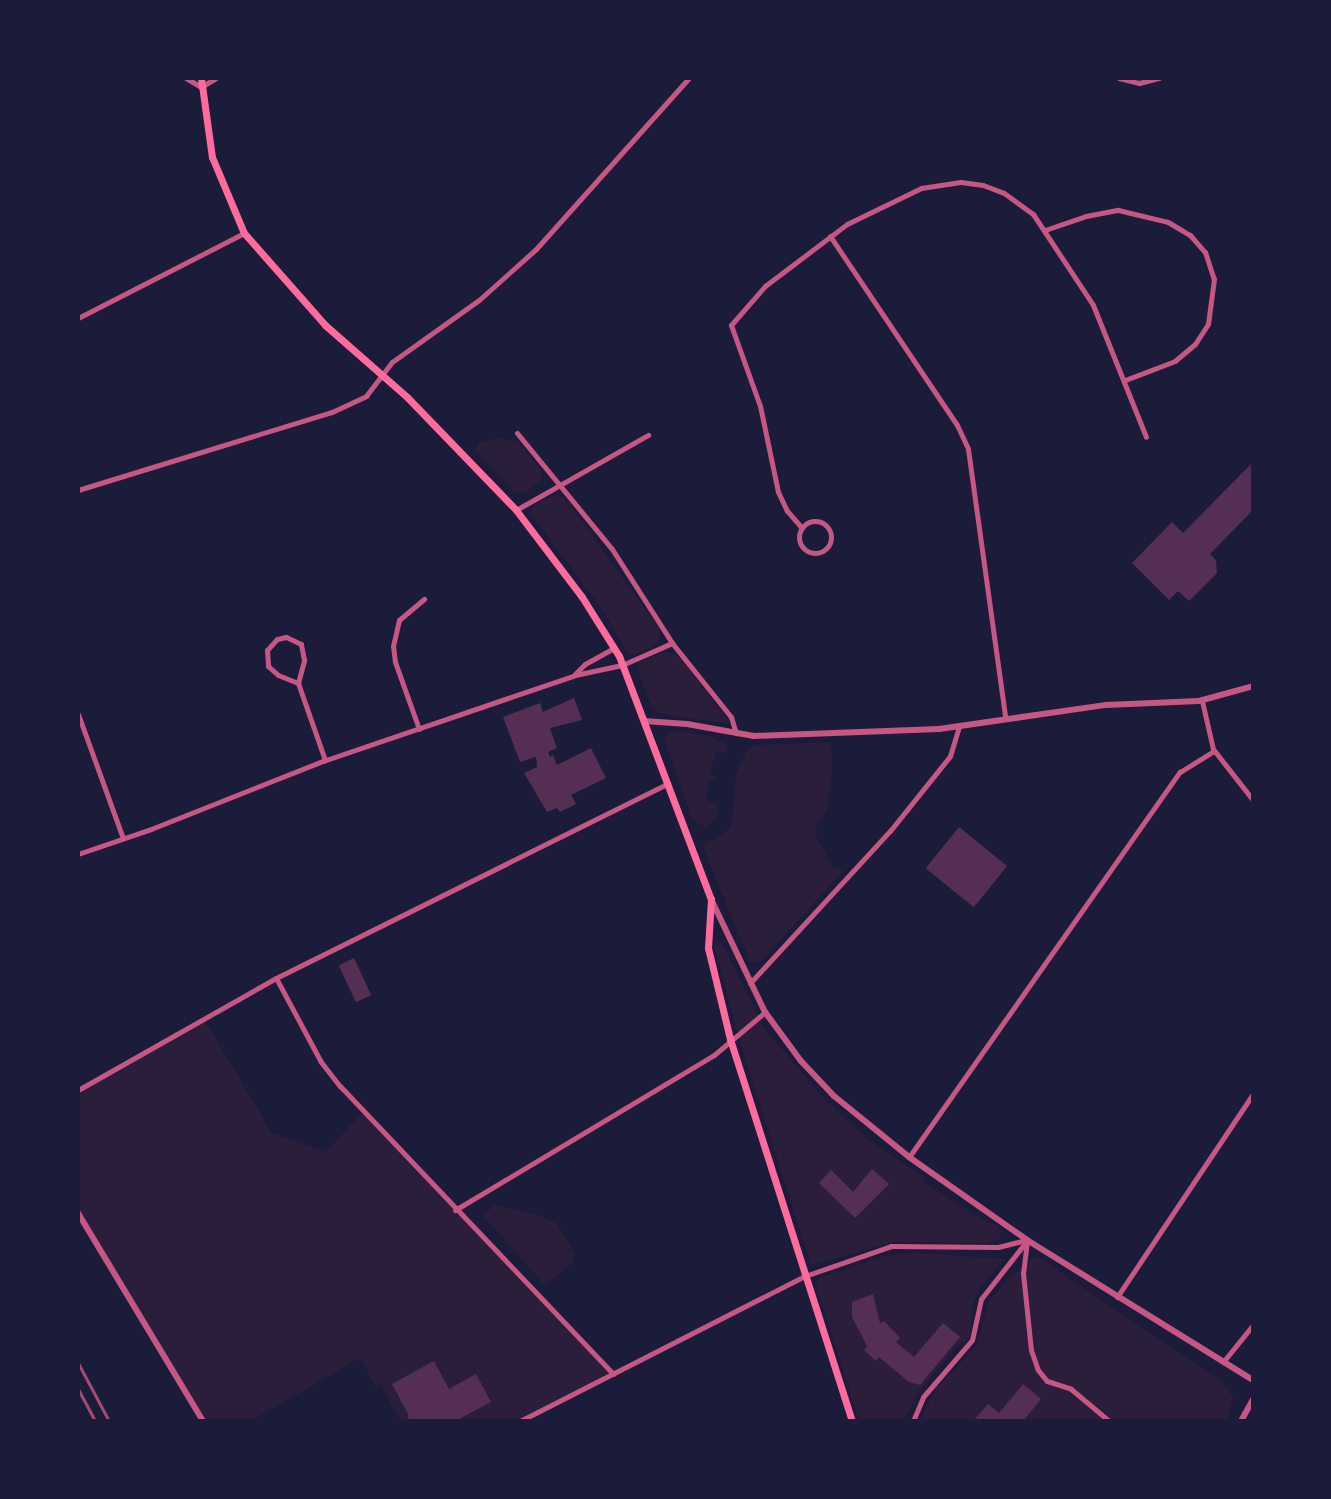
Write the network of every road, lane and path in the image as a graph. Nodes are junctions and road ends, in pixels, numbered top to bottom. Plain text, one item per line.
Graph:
1 (186, 78) edge
2 (201, 78) edge
3 (216, 78) edge
4 (689, 78) edge
5 (1119, 78) edge
6 (1159, 78) edge
7 (201, 87) junction
8 (1045, 230) junction
9 (244, 233) junction
10 (830, 236) junction
11 (78, 318) edge
12 (382, 377) junction
13 (1125, 380) junction
14 (517, 433) dead end
15 (648, 435) dead end
16 (1146, 437) dead end
17 (560, 483) junction
18 (78, 490) edge
19 (516, 510) junction
20 (802, 528) junction
21 (424, 599) dead end
22 (672, 643) junction
23 (614, 648) junction
24 (622, 665) junction
25 (575, 675) junction
26 (298, 683) junction
27 (1253, 686) edge
28 (1202, 701) junction
29 (78, 714) edge
30 (1005, 717) junction
31 (644, 721) junction
32 (959, 727) junction
33 (419, 729) junction
34 (736, 734) junction
35 (1214, 751) junction
36 (325, 760) junction
37 (668, 783) junction
38 (1253, 800) edge
39 (123, 838) junction
40 (78, 854) edge
41 (711, 899) junction
42 (276, 978) junction
43 (749, 984) junction
44 (765, 1012) junction
45 (730, 1039) junction
46 (78, 1090) edge
47 (1253, 1094) edge
48 (909, 1157) junction
49 (455, 1210) junction
50 (78, 1213) edge
51 (1027, 1240) junction
52 (805, 1276) junction
53 (1116, 1298) junction
54 (1253, 1325) edge
55 (1223, 1363) junction
56 (613, 1374) junction
57 (1253, 1380) edge
58 (1253, 1399) edge
59 (203, 1421) edge
60 (520, 1421) edge
61 (852, 1421) edge
62 (913, 1421) edge
63 (1109, 1421) edge
64 (1241, 1421) edge

1 - 7 street
2 - 7 main road
3 - 7 street
4 - 12 street
5 - 6 street
7 - 9 main road
8 - 10 street
8 - 13 street
8 - 13 street
9 - 11 street
9 - 12 main road
10 - 20 street
10 - 30 street
12 - 18 street
12 - 19 main road
13 - 16 street
14 - 17 street
15 - 17 street
17 - 19 street
17 - 22 street
19 - 23 main road
20 - 20 street
21 - 33 street
22 - 24 street
22 - 34 street
23 - 24 main road
23 - 25 street
24 - 25 street
24 - 31 main road
25 - 33 street
26 - 26 street
26 - 36 street
27 - 28 street
28 - 30 street
28 - 35 street
29 - 39 street
30 - 32 street
31 - 34 street
31 - 37 main road
32 - 34 street
32 - 43 street
33 - 36 street
35 - 38 street
35 - 48 street
36 - 39 street
37 - 41 main road
37 - 42 street
39 - 40 street
41 - 43 street
41 - 45 main road
42 - 46 street
42 - 49 street
43 - 44 street
44 - 45 street
44 - 48 street
45 - 49 street
45 - 52 main road
47 - 53 street
48 - 51 street
49 - 56 street
50 - 59 street
51 - 52 street
51 - 53 street
51 - 62 street
51 - 63 street
52 - 56 street
52 - 61 main road
53 - 55 street
54 - 55 street
55 - 57 street
56 - 60 street
58 - 64 street

